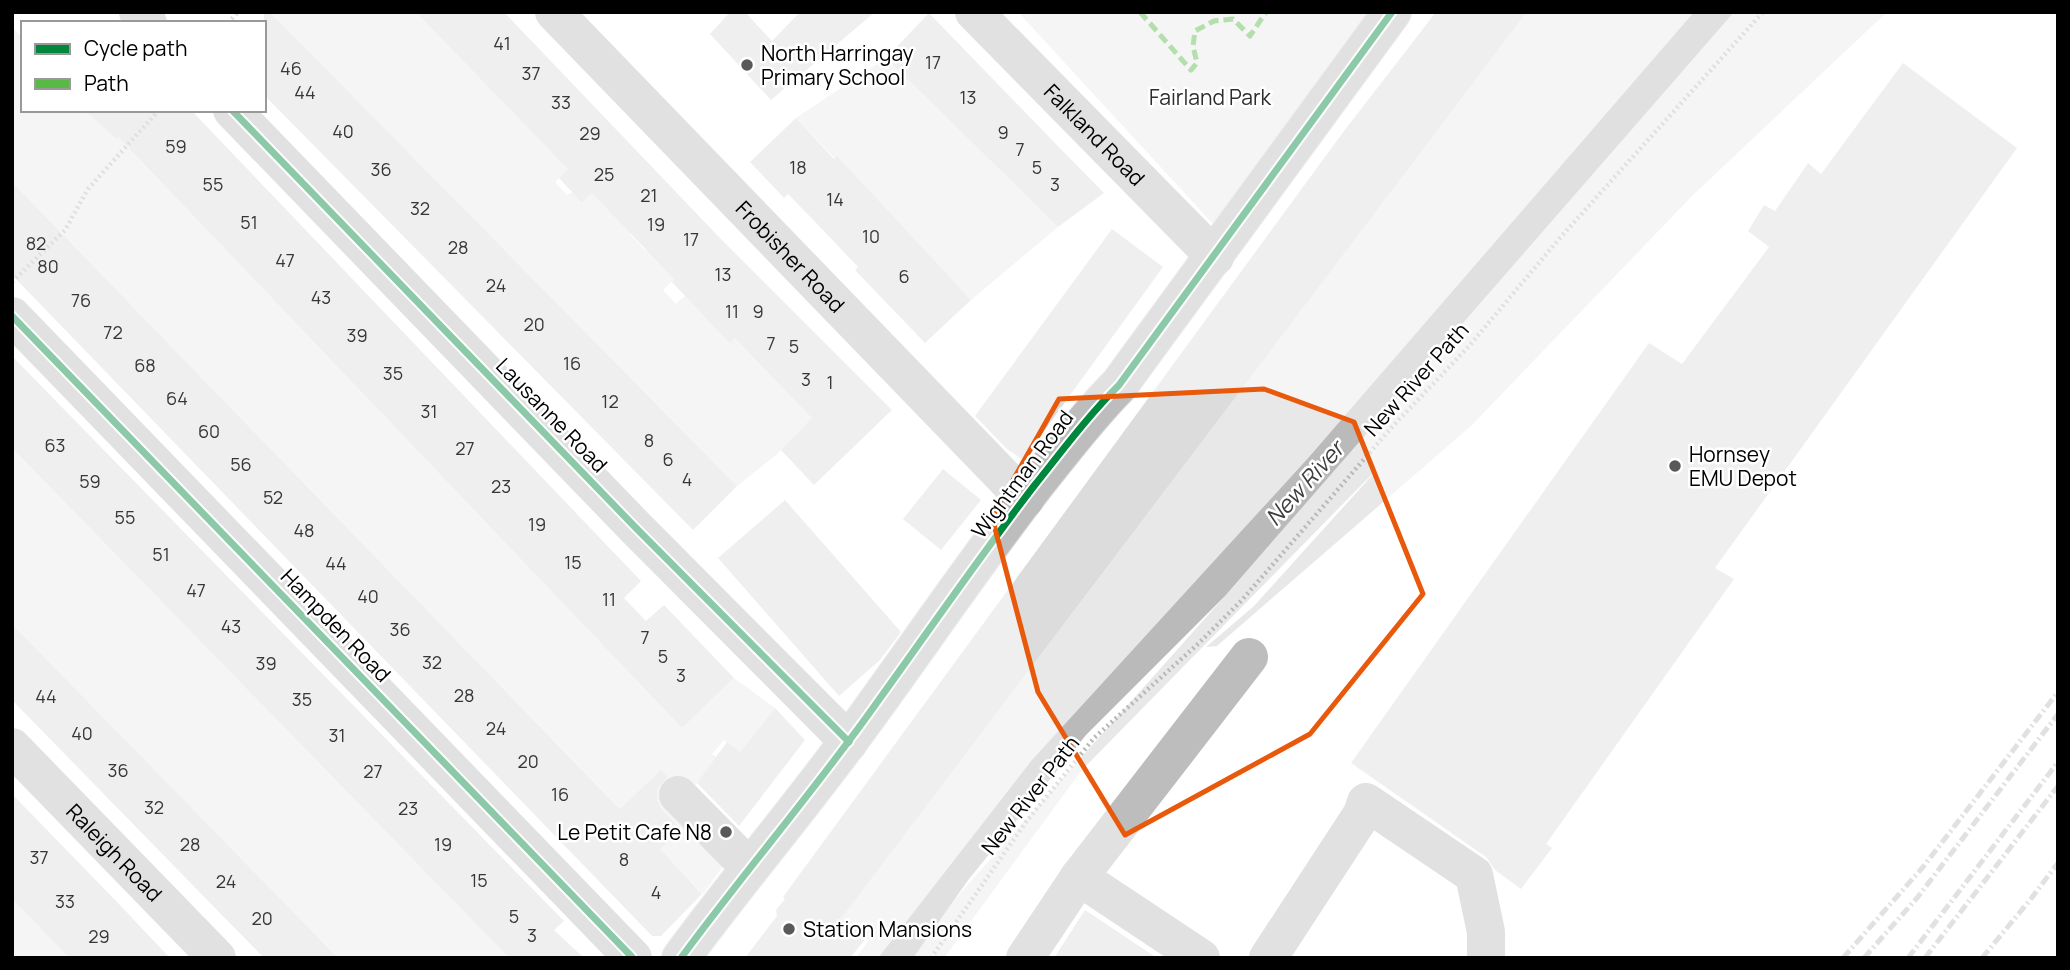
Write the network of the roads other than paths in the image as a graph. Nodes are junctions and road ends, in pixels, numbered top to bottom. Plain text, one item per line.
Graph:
1 (554, 12) edge
2 (974, 12) edge
3 (1391, 13) edge
4 (234, 112) edge
5 (1215, 257) junction
6 (12, 316) edge
7 (1025, 499) junction
8 (1249, 657) dead end
9 (849, 742) junction
10 (12, 747) edge
11 (678, 795) dead end
12 (749, 867) junction
13 (1079, 877) junction
14 (217, 958) edge
15 (634, 958) edge
16 (681, 958) edge
17 (1025, 958) edge
18 (1201, 958) edge
19 (1268, 958) edge
20 (1486, 958) edge

1 - 7 street, Frobisher Road
2 - 5 street, Falkland Road
3 - 5 street, Wightman Road
4 - 9 street, Lausanne Road
5 - 7 street, Wightman Road
6 - 15 street, Hampden Road
7 - 9 street, Wightman Road
8 - 13 street
9 - 12 street, Wightman Road
10 - 14 street, Raleigh Road
11 - 12 street
12 - 16 street, Wightman Road
13 - 17 street
13 - 18 street
19 - 20 street

